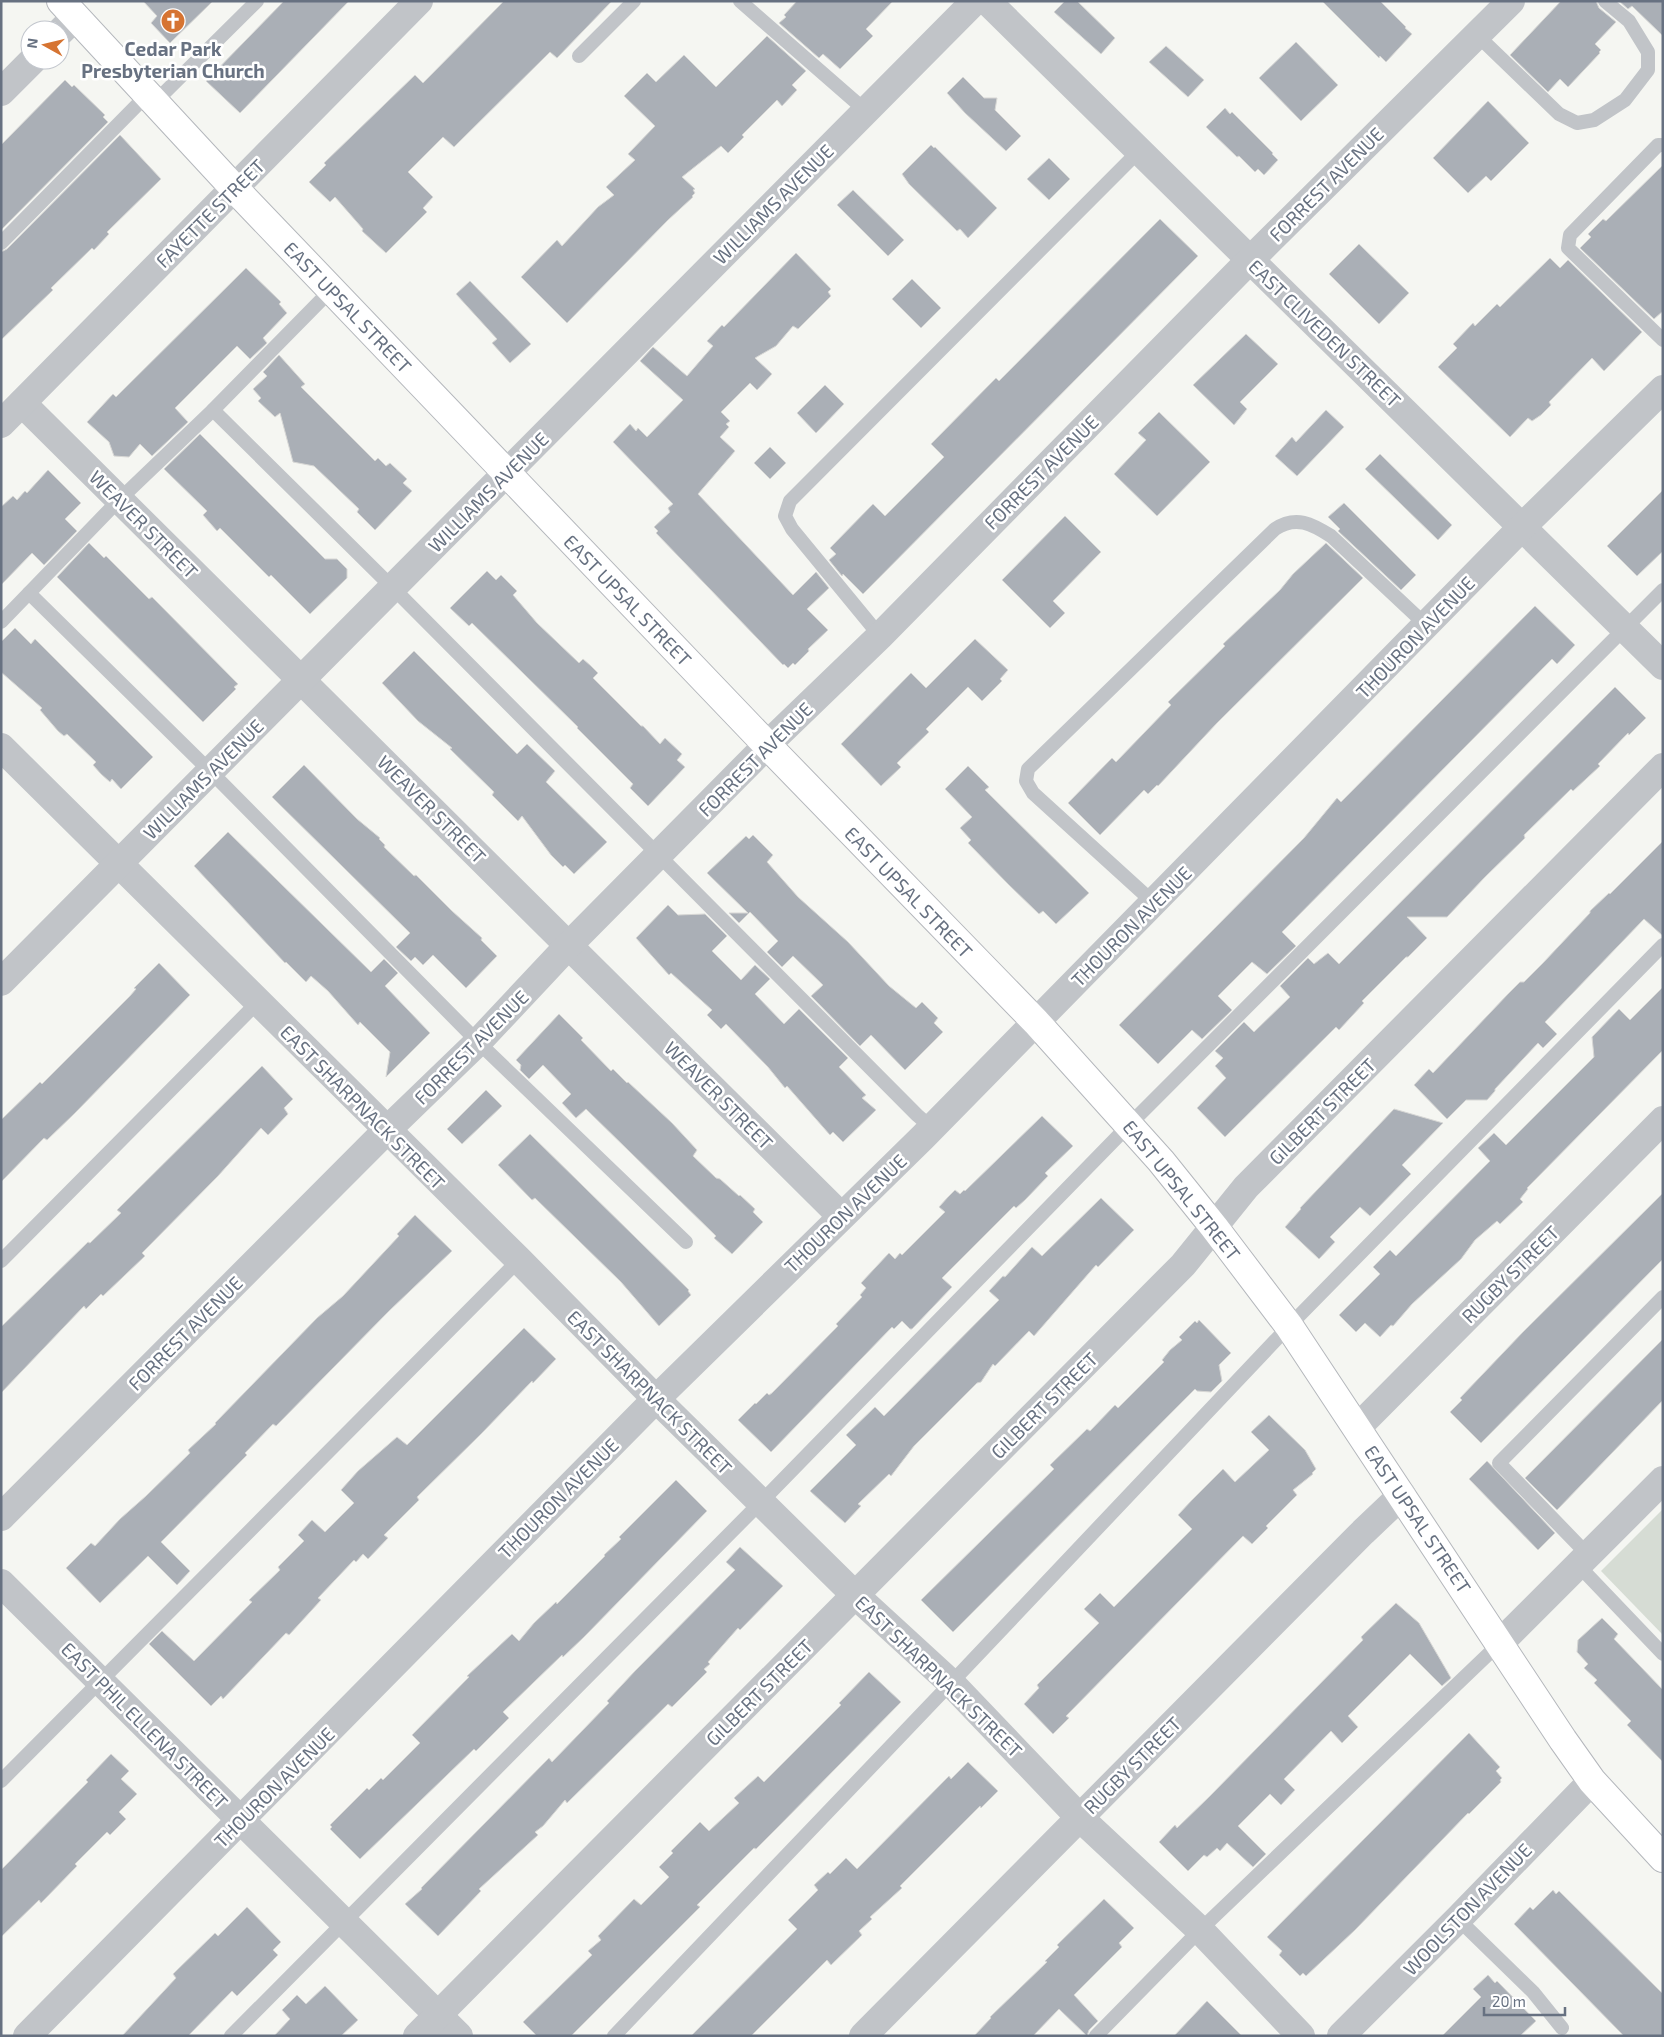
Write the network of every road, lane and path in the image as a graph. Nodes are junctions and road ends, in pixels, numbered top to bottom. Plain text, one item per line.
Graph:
1 (257, 1) edge
2 (419, 1) edge
3 (634, 1) edge
4 (740, 1) edge
5 (975, 1) edge
6 (987, 1) edge
7 (1511, 1) edge
8 (1605, 1) edge
9 (65, 17) edge
10 (1477, 35) junction
11 (579, 56) dead end
12 (23, 70) edge
13 (1, 92) edge
14 (151, 99) junction
15 (866, 111) junction
16 (1663, 145) edge
17 (1140, 150) junction
18 (234, 188) junction
19 (1, 243) edge
20 (1250, 260) junction
21 (332, 290) junction
22 (1663, 340) edge
23 (1663, 390) edge
24 (22, 403) junction
25 (213, 410) junction
26 (1, 424) edge
27 (506, 472) junction
28 (119, 500) junction
29 (1522, 527) junction
30 (393, 588) junction
31 (1663, 590) edge
32 (29, 593) junction
33 (1, 622) edge
34 (1426, 625) junction
35 (1625, 628) junction
36 (880, 636) junction
37 (1663, 666) edge
38 (301, 680) junction
39 (768, 745) junction
40 (1, 747) edge
41 (1663, 767) edge
42 (211, 772) junction
43 (659, 855) junction
44 (118, 864) junction
45 (1154, 902) junction
46 (569, 945) junction
47 (1663, 945) edge
48 (1, 982) edge
49 (258, 1002) junction
50 (1036, 1022) junction
51 (478, 1042) junction
52 (1663, 1120) edge
53 (1129, 1125) junction
54 (932, 1128) junction
55 (387, 1130) junction
56 (841, 1216) junction
57 (1214, 1227) junction
58 (686, 1242) dead end
59 (519, 1260) junction
60 (1, 1261) edge
61 (1663, 1297) edge
62 (1289, 1326) junction
63 (656, 1399) junction
64 (1357, 1428) junction
65 (1663, 1480) edge
66 (1402, 1495) junction
67 (761, 1502) junction
68 (1, 1517) edge
69 (1583, 1560) junction
70 (1, 1583) edge
71 (855, 1595) junction
72 (1500, 1643) junction
73 (1663, 1654) edge
74 (100, 1682) junction
75 (951, 1683) junction
76 (1, 1781) edge
77 (1592, 1781) junction
78 (1080, 1818) junction
79 (241, 1820) junction
80 (1663, 1858) edge
81 (1458, 1919) junction
82 (343, 1923) junction
83 (1200, 1930) junction
84 (438, 2015) junction
85 (1562, 2033) edge
86 (27, 2036) edge
87 (231, 2036) edge
88 (418, 2036) edge
89 (459, 2036) edge
90 (614, 2036) edge
91 (863, 2036) edge
92 (1096, 2036) edge
93 (1301, 2036) edge
94 (1340, 2036) edge

1 - 14 lane
2 - 18 street, FAYETTE STREET
3 - 11 lane
4 - 15 lane
5 - 15 street, WILLIAMS AVENUE
6 - 17 street, EAST CLIVEDEN STREET
7 - 10 street, FORREST AVENUE
8 - 10 lane
9 - 14 street, EAST UPSAL STREET
10 - 20 street, FORREST AVENUE
12 - 13 street
14 - 18 street, EAST UPSAL STREET
14 - 19 lane
15 - 27 street, WILLIAMS AVENUE
16 - 22 lane
17 - 20 street, EAST CLIVEDEN STREET
17 - 36 lane
18 - 21 street, EAST UPSAL STREET
18 - 24 street, FAYETTE STREET
20 - 29 street, EAST CLIVEDEN STREET
20 - 36 street, FORREST AVENUE
21 - 25 lane
21 - 27 street, EAST UPSAL STREET
23 - 29 street, THOURON AVENUE
24 - 26 street, FAYETTE STREET
24 - 28 street, WEAVER STREET
25 - 28 lane
25 - 30 lane
27 - 30 street, WILLIAMS AVENUE
27 - 39 street, EAST UPSAL STREET
28 - 32 lane
28 - 38 street, WEAVER STREET
29 - 34 street, THOURON AVENUE
29 - 35 street, EAST CLIVEDEN STREET
30 - 38 street, WILLIAMS AVENUE
30 - 43 lane
31 - 35 lane
32 - 33 lane
32 - 42 lane
34 - 45 street, THOURON AVENUE
34 - 45 lane
35 - 37 street, EAST CLIVEDEN STREET
35 - 53 lane
36 - 39 street, FORREST AVENUE
38 - 42 street, WILLIAMS AVENUE
38 - 46 street, WEAVER STREET
39 - 43 street, FORREST AVENUE
39 - 50 street, EAST UPSAL STREET
40 - 44 street, EAST SHARPNACK STREET
41 - 57 street, GILBERT STREET
42 - 44 street, WILLIAMS AVENUE
42 - 51 lane
43 - 46 street, FORREST AVENUE
43 - 54 lane
44 - 48 street, WILLIAMS AVENUE
44 - 49 street, EAST SHARPNACK STREET
45 - 50 street, THOURON AVENUE
46 - 51 street, FORREST AVENUE
46 - 56 street, WEAVER STREET
47 - 62 lane
49 - 55 street, EAST SHARPNACK STREET
49 - 60 lane
50 - 53 street, EAST UPSAL STREET
50 - 54 street, THOURON AVENUE
51 - 55 street, FORREST AVENUE
51 - 58 lane
52 - 64 street, RUGBY STREET
53 - 57 street, EAST UPSAL STREET
53 - 67 lane
54 - 56 street, THOURON AVENUE
55 - 59 street, EAST SHARPNACK STREET
55 - 68 street, FORREST AVENUE
56 - 63 street, THOURON AVENUE
57 - 62 street, EAST UPSAL STREET
57 - 71 street, GILBERT STREET
59 - 63 street, EAST SHARPNACK STREET
59 - 74 lane
61 - 69 lane
62 - 64 street, EAST UPSAL STREET
62 - 75 lane
63 - 67 street, EAST SHARPNACK STREET
63 - 79 street, THOURON AVENUE
64 - 66 street, EAST UPSAL STREET
65 - 69 street
66 - 72 street, EAST UPSAL STREET
66 - 78 street, RUGBY STREET
67 - 71 street, EAST SHARPNACK STREET
67 - 82 lane
69 - 72 street
69 - 73 lane
70 - 74 street, EAST PHIL ELLENA STREET
71 - 75 street, EAST SHARPNACK STREET
71 - 84 street, GILBERT STREET
72 - 77 street, EAST UPSAL STREET
72 - 83 lane
74 - 76 lane
74 - 79 street, EAST PHIL ELLENA STREET
75 - 78 street, EAST SHARPNACK STREET
75 - 90 lane
77 - 80 street, EAST UPSAL STREET
77 - 81 street, WOOLSTON AVENUE
78 - 83 street, EAST SHARPNACK STREET
78 - 91 street, RUGBY STREET
79 - 82 street, EAST PHIL ELLENA STREET
79 - 86 street, THOURON AVENUE
81 - 85 lane
81 - 94 street, WOOLSTON AVENUE
82 - 84 street, EAST PHIL ELLENA STREET
82 - 87 lane
83 - 92 lane
83 - 93 street, EAST SHARPNACK STREET
84 - 88 street, GILBERT STREET
84 - 89 street, EAST PHIL ELLENA STREET

